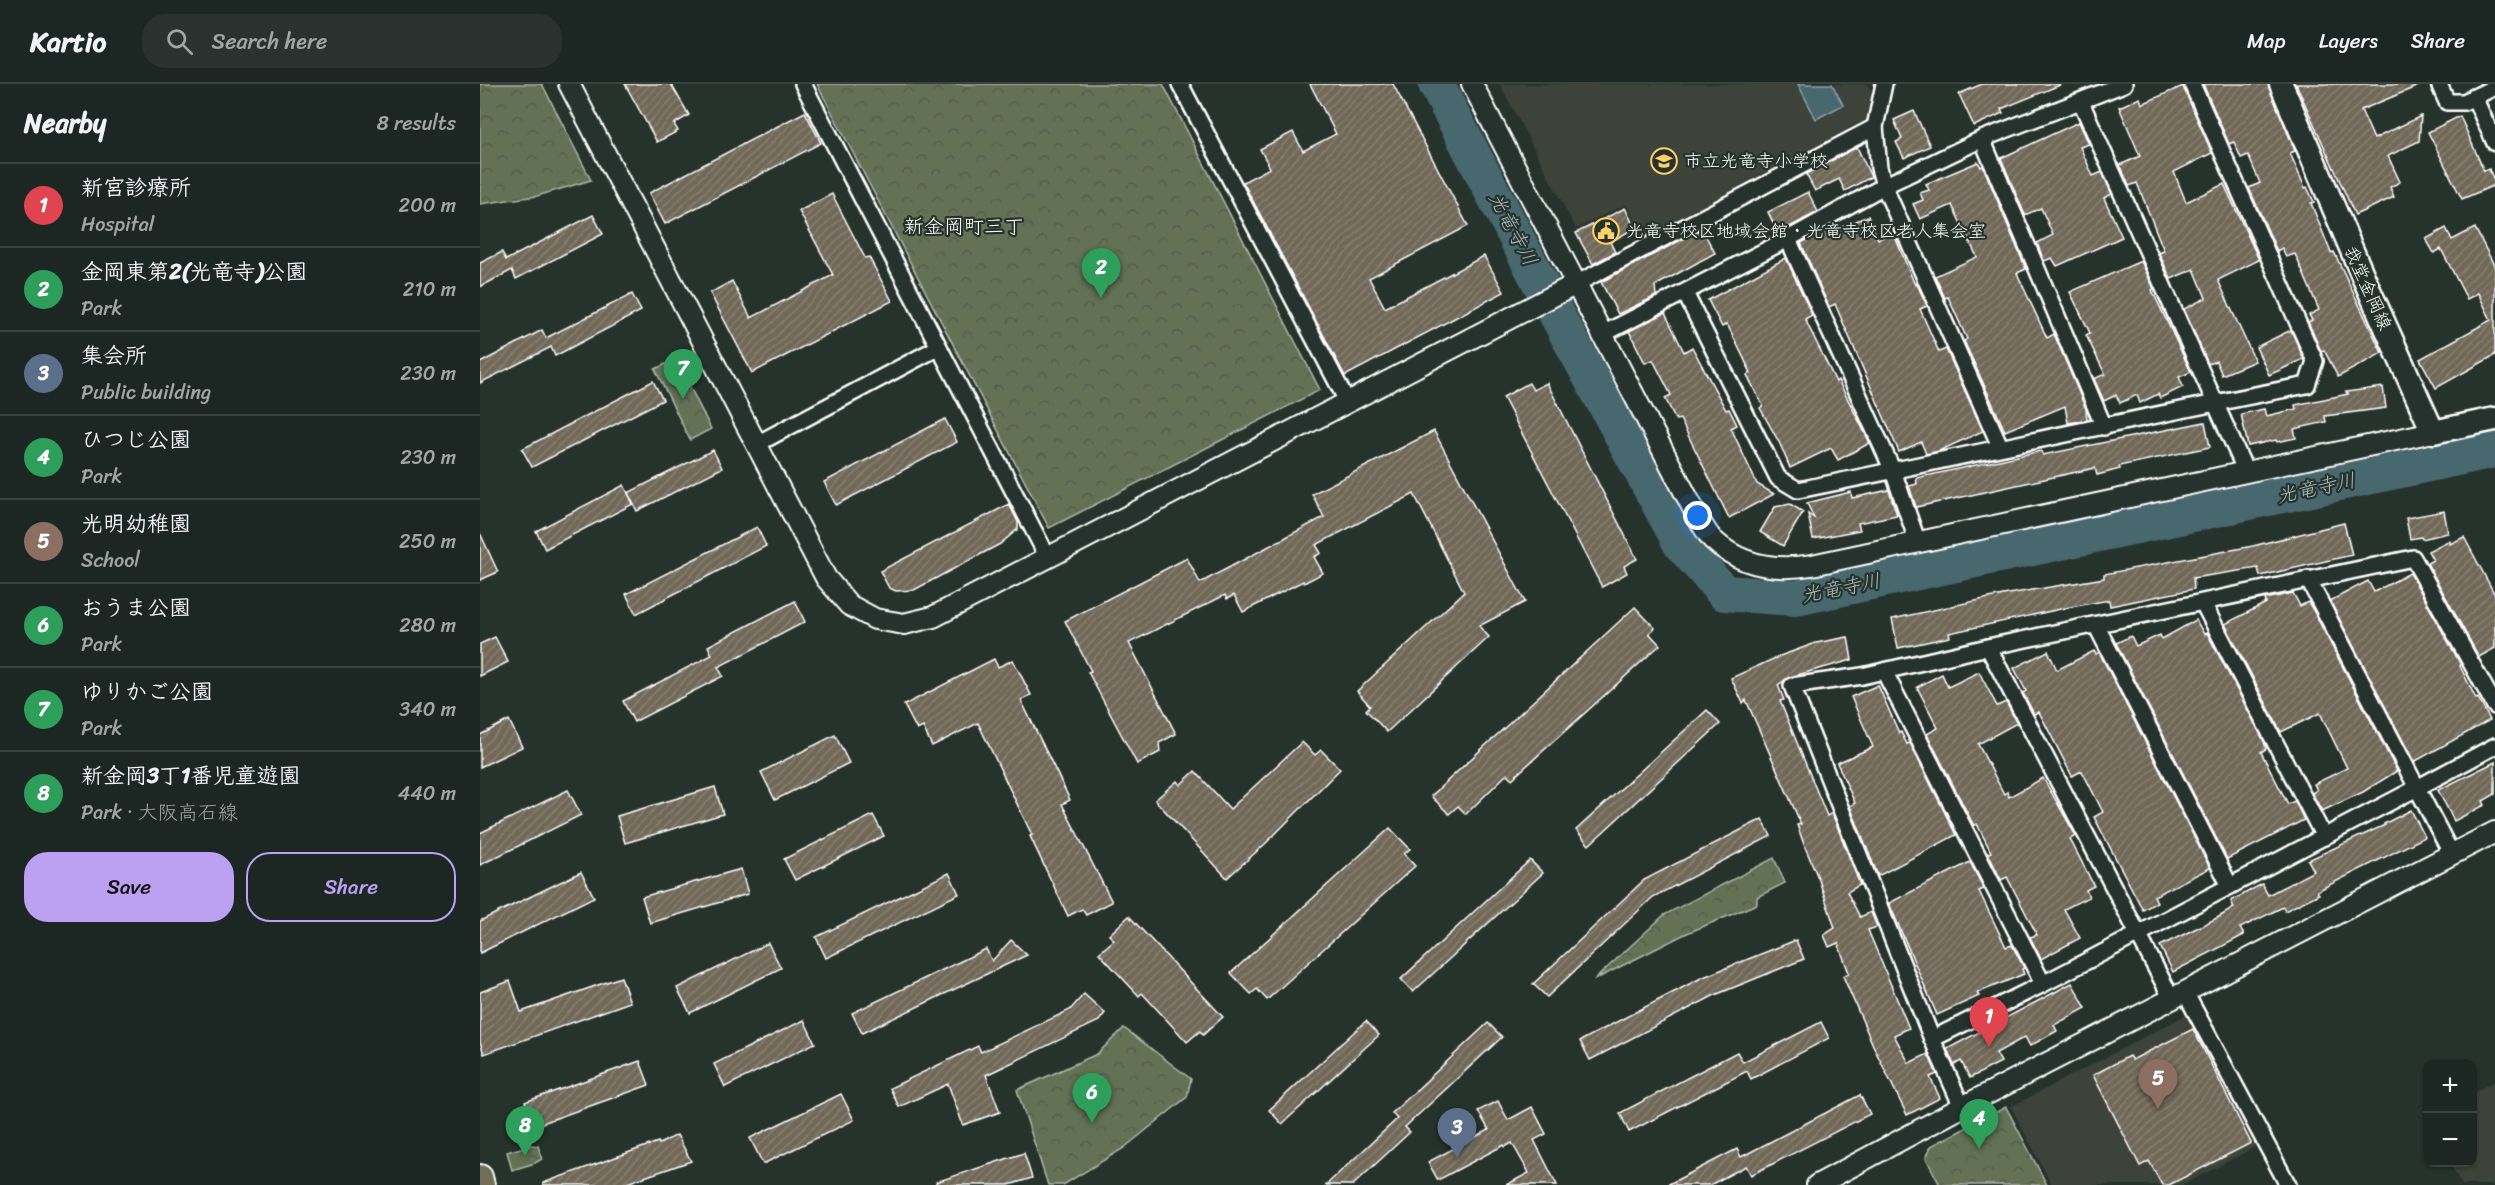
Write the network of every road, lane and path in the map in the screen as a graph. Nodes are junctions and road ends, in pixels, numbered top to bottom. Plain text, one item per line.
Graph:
1 (569, 84) edge
2 (802, 84) edge
3 (1180, 84) edge
4 (1472, 84) edge
5 (1884, 84) edge
6 (2124, 84) edge
7 (2192, 84) edge
8 (2281, 84) edge
9 (2439, 84) edge
10 (2108, 87) edge
11 (2495, 87) edge
12 (2474, 97) junction
13 (2081, 102) junction
14 (1875, 127) junction
15 (1982, 139) junction
16 (2495, 143) edge
17 (1884, 186) junction
18 (1788, 239) junction
19 (1576, 284) junction
20 (1685, 293) junction
21 (1603, 334) junction
22 (939, 347) junction
23 (1347, 401) junction
24 (2214, 402) junction
25 (2495, 419) edge
26 (2104, 427) junction
27 (2433, 432) junction
28 (757, 444) junction
29 (2000, 446) junction
30 (1893, 471) junction
31 (2246, 472) junction
32 (1918, 543) junction
33 (1048, 558) junction
34 (2308, 579) junction
35 (2203, 603) junction
36 (2096, 625) junction
37 (1988, 647) junction
38 (1884, 671) junction
39 (2495, 706) edge
40 (2495, 746) edge
41 (2417, 788) junction
42 (2495, 831) edge
43 (2324, 837) junction
44 (2451, 853) junction
45 (2230, 886) junction
46 (2137, 934) junction
47 (2043, 984) junction
48 (2179, 995) junction
49 (1932, 1039) junction
50 (1962, 1107) junction
51 (480, 1177) edge
52 (482, 1185) edge
53 (1817, 1185) edge
54 (2288, 1185) edge

1 - 28 street
2 - 22 street
3 - 23 street
4 - 19 street
5 - 14 street
6 - 10 street
7 - 24 street
8 - 27 main road, 我堂金岡線
9 - 12 street
10 - 13 street
11 - 12 street
12 - 16 street
13 - 15 street
13 - 24 street
14 - 17 street
14 - 19 street
15 - 17 street
15 - 26 street
17 - 18 street
17 - 29 street
18 - 20 street
18 - 30 street
19 - 21 street
19 - 23 street
20 - 21 street
20 - 30 street
21 - 32 street
22 - 28 street
22 - 33 street
23 - 33 street
24 - 26 street
24 - 31 street
25 - 27 main road
26 - 29 street
27 - 31 street
28 - 33 street
29 - 30 street
30 - 32 street
31 - 32 street
34 - 35 street
34 - 39 street
34 - 41 street
35 - 36 street
35 - 43 street
36 - 37 street
36 - 45 street
37 - 38 street
37 - 46 street
38 - 47 street
38 - 49 street
40 - 41 street
41 - 43 street
41 - 44 street
42 - 44 street
43 - 45 street
44 - 48 street
45 - 46 street
46 - 47 street
46 - 48 street
47 - 49 street
48 - 50 street
48 - 54 street
49 - 50 street
50 - 53 street
51 - 52 main road

